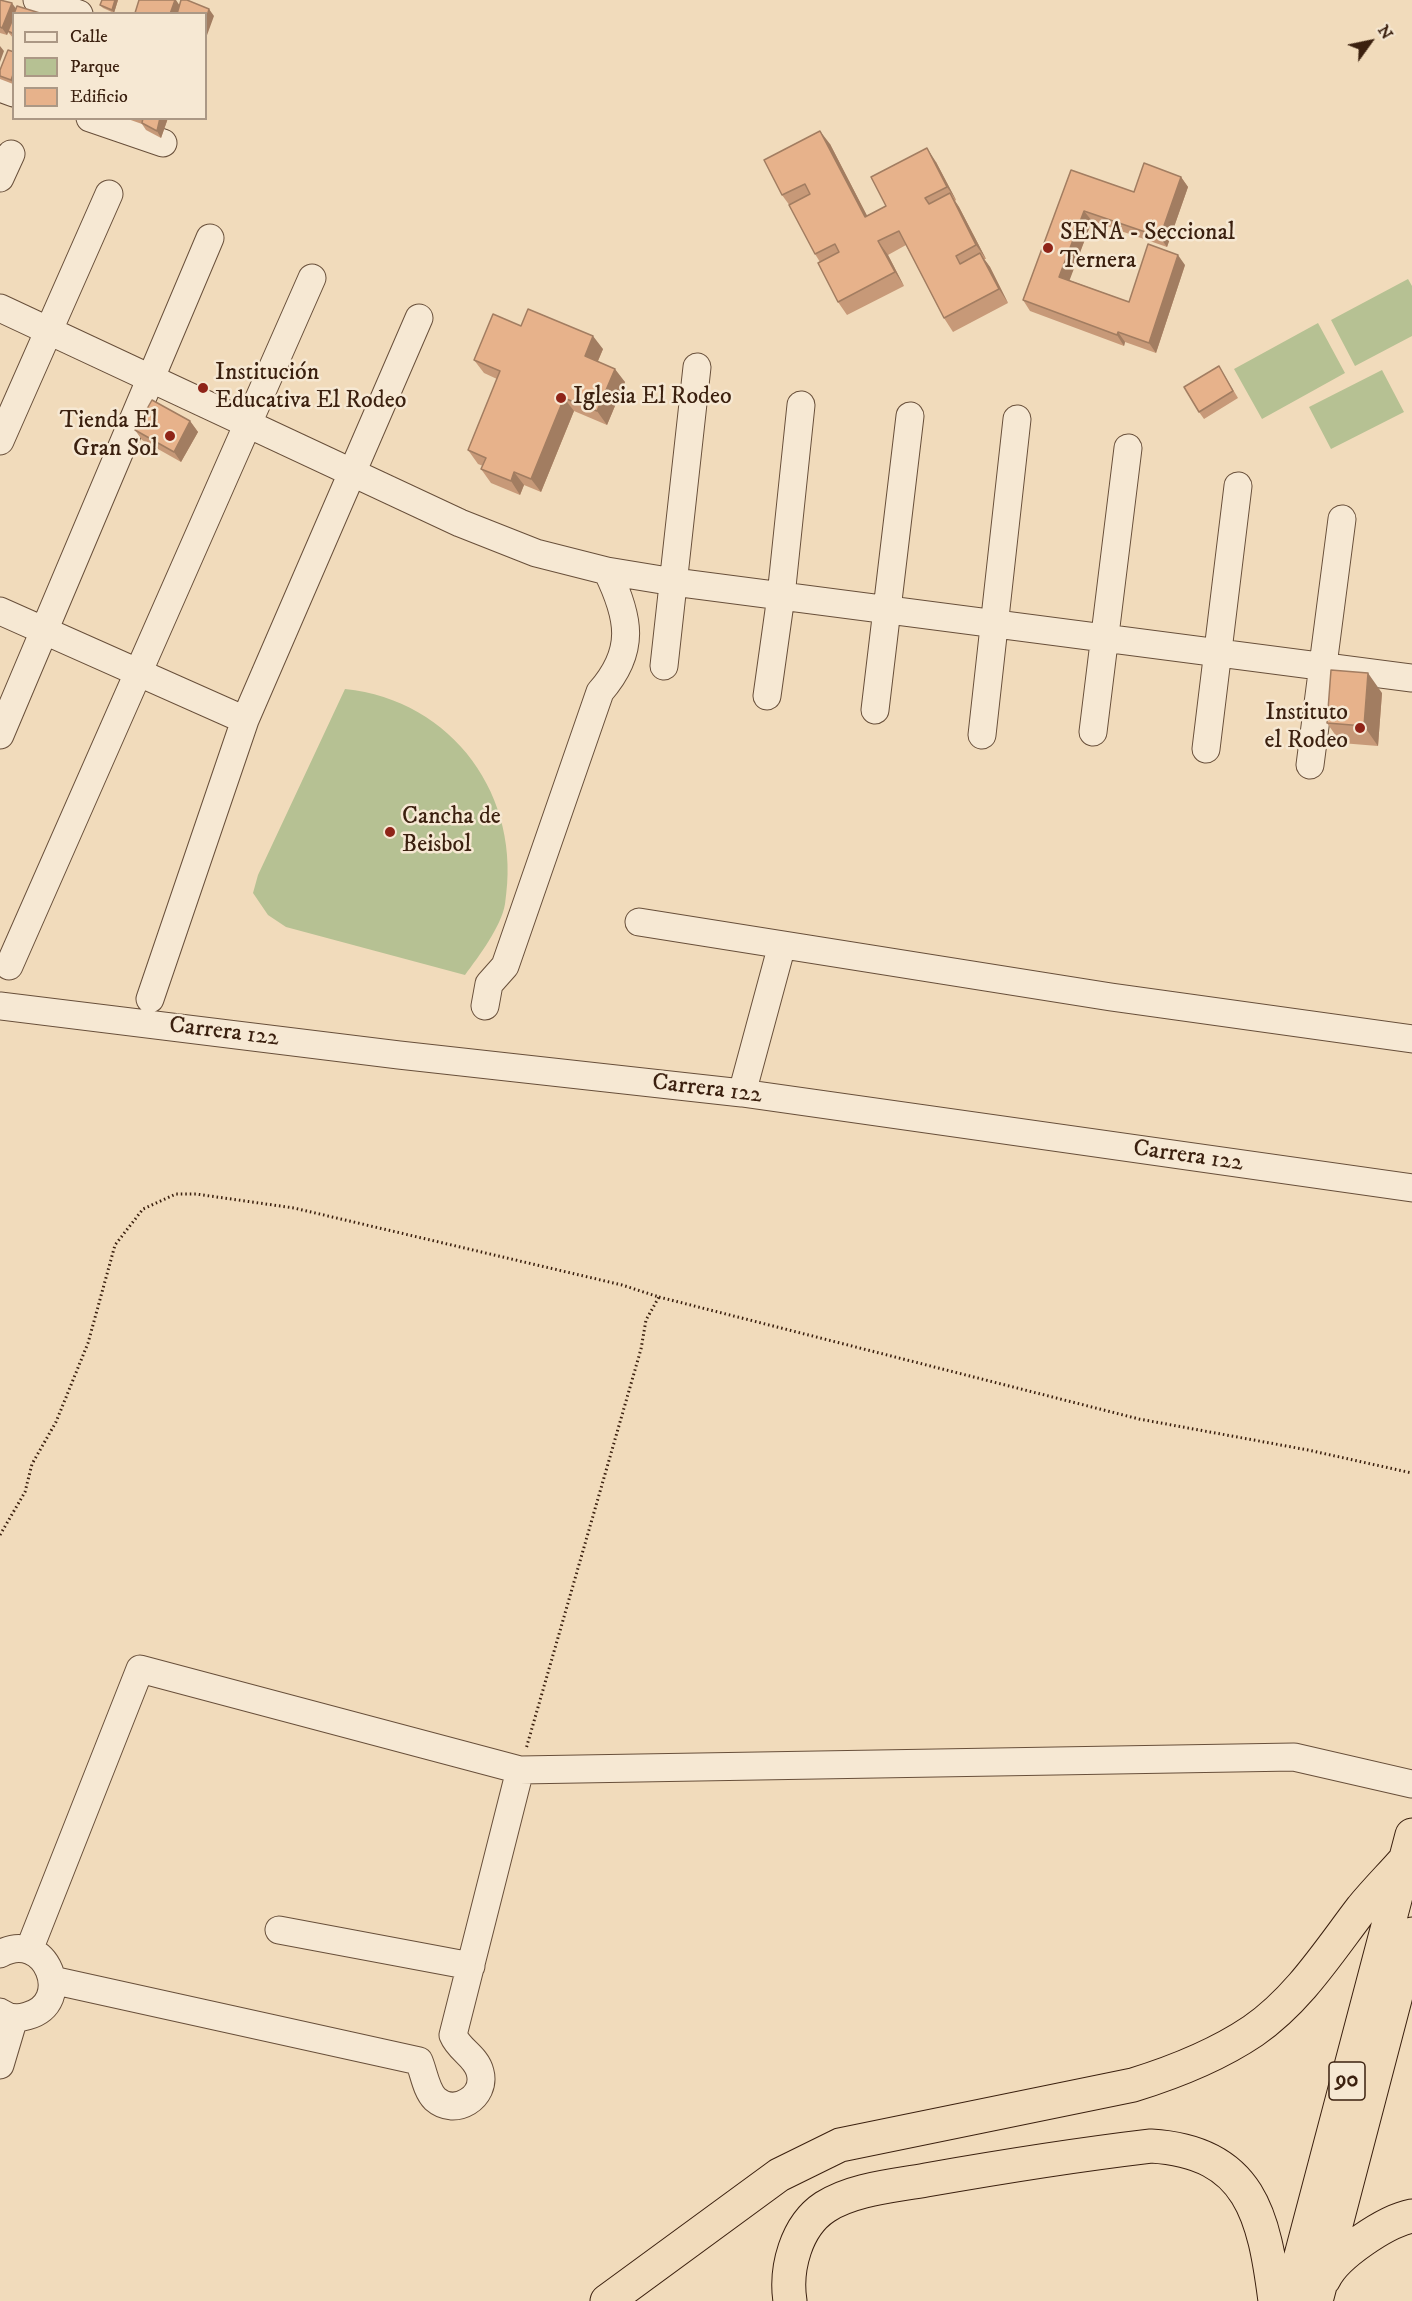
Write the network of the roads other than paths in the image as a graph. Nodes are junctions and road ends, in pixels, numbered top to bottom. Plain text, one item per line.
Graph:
1 (37, 0) edge
2 (73, 12) edge
3 (96, 120) edge
4 (163, 143) dead end
5 (109, 194) dead end
6 (210, 238) dead end
7 (312, 278) dead end
8 (0, 308) edge
9 (419, 318) dead end
10 (49, 331) junction
11 (697, 367) dead end
12 (151, 378) junction
13 (801, 405) dead end
14 (910, 416) dead end
15 (1017, 419) dead end
16 (248, 424) junction
17 (0, 441) edge
18 (1128, 448) dead end
19 (353, 473) junction
20 (1238, 486) dead end
21 (1342, 519) dead end
22 (607, 571) junction
23 (674, 582) junction
24 (781, 596) junction
25 (887, 610) junction
26 (0, 611) edge
27 (993, 624) junction
28 (44, 630) junction
29 (1106, 639) junction
30 (1219, 653) junction
31 (664, 666) dead end
32 (1322, 667) junction
33 (138, 672) junction
34 (1412, 678) edge
35 (767, 696) dead end
36 (875, 710) dead end
37 (245, 720) junction
38 (1093, 732) dead end
39 (0, 735) edge
40 (982, 735) dead end
41 (1206, 749) dead end
42 (1310, 765) dead end
43 (639, 922) dead end
44 (782, 945) junction
45 (9, 966) dead end
46 (150, 999) dead end
47 (0, 1006) edge
48 (485, 1006) dead end
49 (1412, 1039) edge
50 (742, 1093) junction
51 (1412, 1188) edge
52 (520, 1770) junction
53 (1412, 1784) edge
54 (1409, 1848) edge
55 (279, 1930) dead end
56 (1412, 1934) edge
57 (28, 1950) junction
58 (0, 1954) edge
59 (471, 1966) junction
60 (52, 1980) junction
61 (7, 2015) edge
62 (453, 2035) junction
63 (419, 2061) junction
64 (0, 2065) edge
65 (1412, 2216) edge
66 (1307, 2298) edge
67 (607, 2301) edge
68 (790, 2301) edge
69 (1275, 2301) edge

1 - 2 street
3 - 4 street
5 - 10 street
6 - 12 street
7 - 16 street
8 - 10 street
9 - 19 street
10 - 12 street
10 - 17 street
11 - 23 street
12 - 16 street
12 - 28 street
13 - 24 street
14 - 25 street
15 - 27 street
16 - 19 street
16 - 33 street
18 - 29 street
19 - 22 street
19 - 37 street
20 - 30 street
21 - 32 street
22 - 23 street
22 - 48 street
23 - 24 street
23 - 31 street
24 - 25 street
24 - 35 street
25 - 27 street
25 - 36 street
26 - 28 street
27 - 29 street
27 - 40 street
28 - 33 street
28 - 39 street
29 - 30 street
29 - 38 street
30 - 32 street
30 - 41 street
32 - 34 street
32 - 42 street
33 - 37 street
33 - 45 street
37 - 46 street
43 - 44 street
44 - 49 street
44 - 50 street
47 - 50 street, Carrera 122
50 - 51 street, Carrera 122
52 - 53 street
52 - 57 street
52 - 59 street
54 - 66 highway, 90
54 - 67 highway
55 - 59 street
56 - 66 highway, 90
57 - 58 street
57 - 60 street
59 - 62 street
60 - 61 street
60 - 63 street
61 - 64 street
62 - 63 street
62 - 63 street
65 - 66 highway
68 - 69 highway

